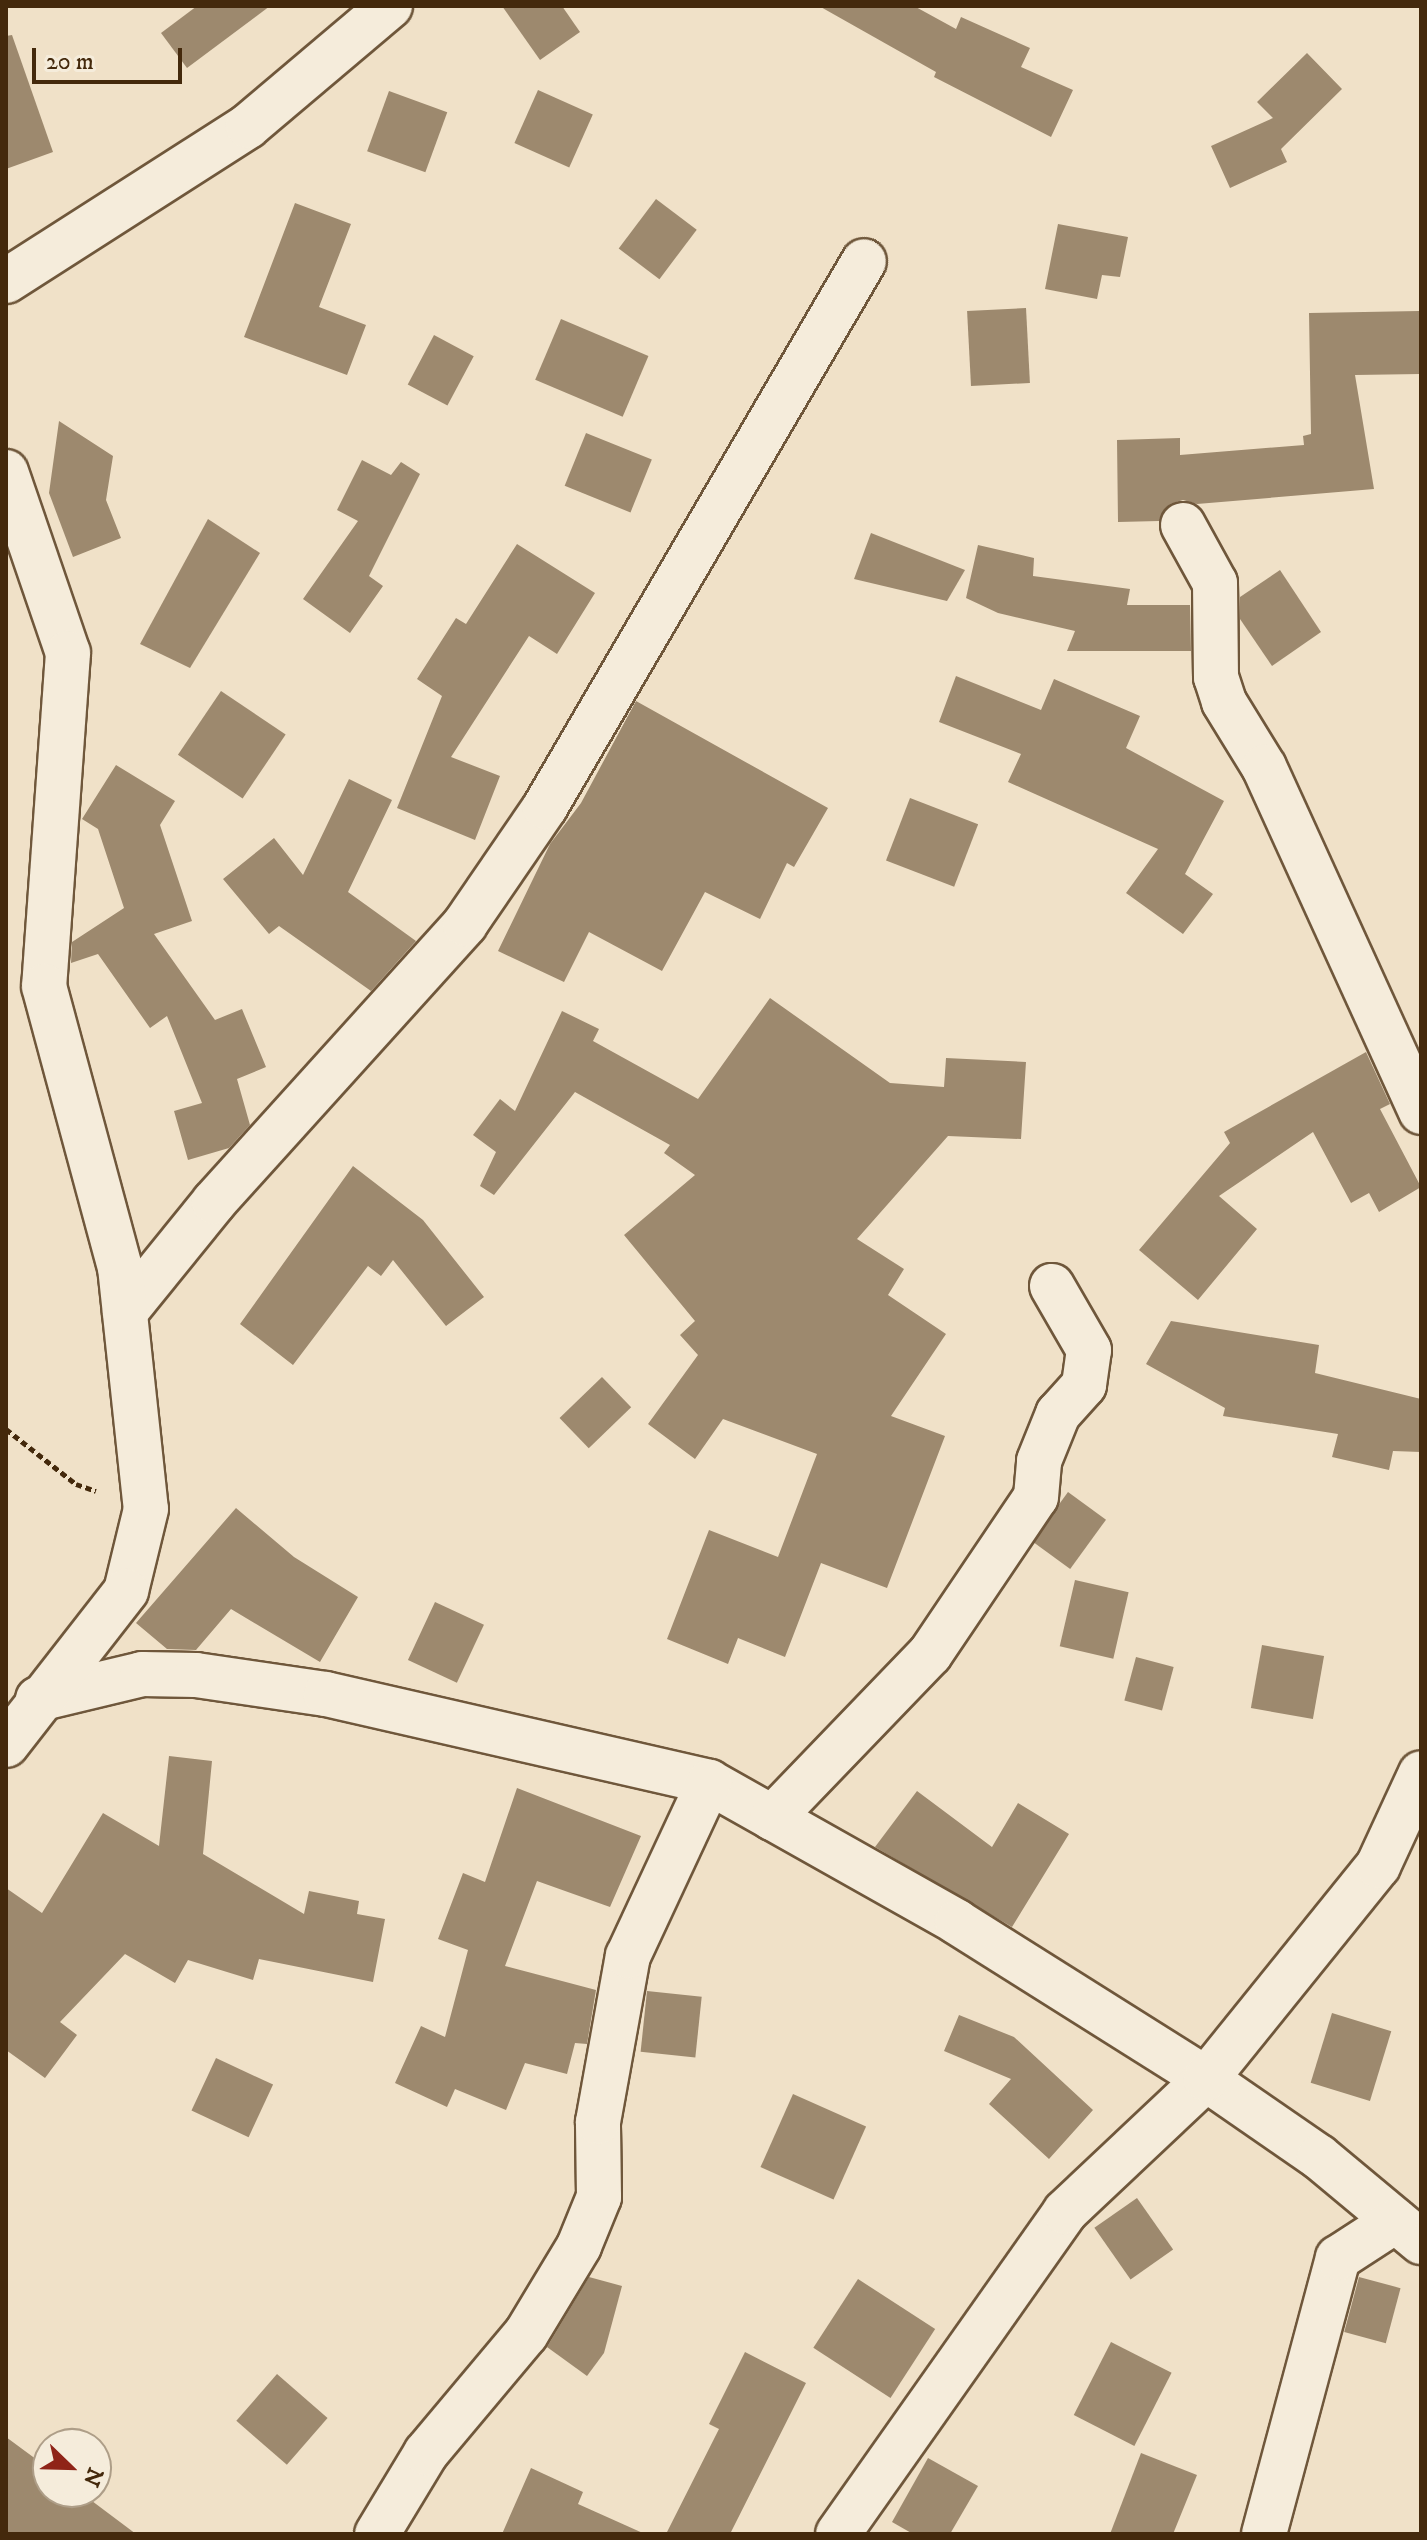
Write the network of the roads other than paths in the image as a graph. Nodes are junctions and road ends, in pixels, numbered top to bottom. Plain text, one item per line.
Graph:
1 (390, 6) edge
2 (864, 261) dead end
3 (6, 281) edge
4 (6, 472) edge
5 (1183, 525) dead end
6 (1421, 1112) edge
7 (1052, 1286) dead end
8 (125, 1312) junction
9 (38, 1699) junction
10 (6, 1745) edge
11 (1421, 1773) edge
12 (709, 1782) junction
13 (772, 1818) junction
14 (1206, 2079) junction
15 (1408, 2231) edge
16 (377, 2534) edge
17 (838, 2534) edge
18 (1264, 2534) edge

1 - 3 street
2 - 8 street
4 - 8 street
5 - 6 street
7 - 13 street
8 - 9 street
9 - 10 street
9 - 12 street
11 - 14 street
12 - 13 street
12 - 16 street
13 - 14 street
14 - 15 street
14 - 17 street
15 - 18 street

